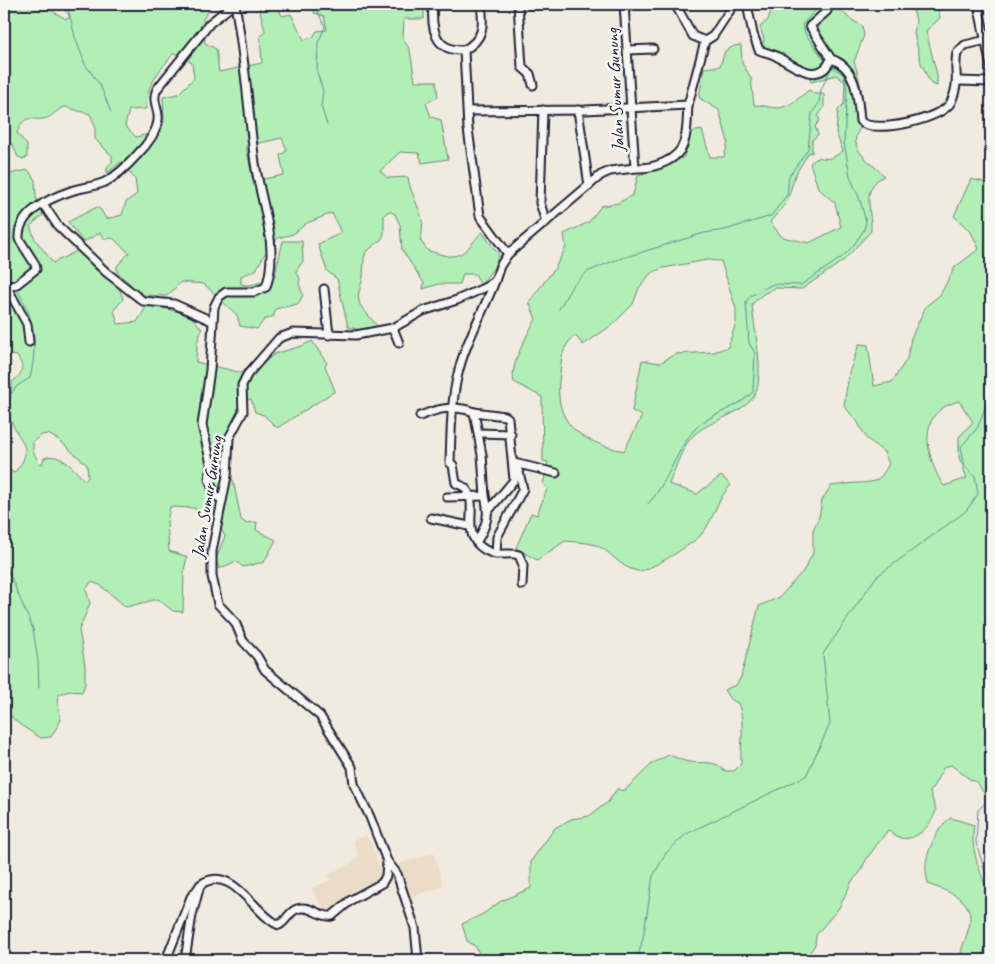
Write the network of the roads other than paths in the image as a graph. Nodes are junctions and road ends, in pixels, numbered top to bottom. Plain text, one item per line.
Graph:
1 (234, 4) edge
2 (433, 4) edge
3 (481, 4) edge
4 (518, 4) edge
5 (529, 4) edge
6 (535, 4) edge
7 (624, 4) edge
8 (676, 4) edge
9 (734, 4) edge
10 (747, 4) edge
11 (828, 4) edge
12 (978, 4) edge
13 (988, 39) edge
14 (705, 41) junction
15 (653, 49) dead end
16 (464, 50) junction
17 (628, 50) junction
18 (829, 63) junction
19 (991, 67) edge
20 (958, 81) junction
21 (991, 82) edge
22 (533, 86) dead end
23 (688, 105) junction
24 (632, 107) junction
25 (543, 110) junction
26 (578, 110) junction
27 (468, 111) junction
28 (634, 168) junction
29 (589, 186) junction
30 (44, 204) junction
31 (546, 222) junction
32 (508, 254) junction
33 (495, 281) junction
34 (10, 288) edge
35 (324, 289) dead end
36 (480, 291) junction
37 (489, 298) junction
38 (212, 321) junction
39 (393, 328) junction
40 (329, 335) junction
41 (29, 342) dead end
42 (399, 343) dead end
43 (452, 407) junction
44 (474, 412) junction
45 (420, 416) dead end
46 (478, 433) junction
47 (511, 434) junction
48 (516, 464) junction
49 (556, 473) dead end
50 (485, 496) junction
51 (447, 497) dead end
52 (470, 498) junction
53 (222, 500) junction
54 (489, 510) junction
55 (431, 518) dead end
56 (469, 526) junction
57 (477, 541) junction
58 (496, 554) junction
59 (522, 585) dead end
60 (387, 861) junction
61 (200, 885) junction
62 (166, 960) edge
63 (185, 960) edge
64 (418, 960) edge

1 - 30 street
1 - 38 street
2 - 16 street
3 - 16 street
4 - 22 street
5 - 6 street
7 - 17 street, Jalan Sumur Gunung
8 - 14 street
9 - 14 street
10 - 18 street
11 - 18 street
12 - 13 street
13 - 19 street
13 - 20 street
14 - 23 street
15 - 17 street
16 - 27 street
17 - 24 street, Jalan Sumur Gunung
18 - 20 street
20 - 21 street
23 - 24 street
23 - 28 street
24 - 26 street
24 - 28 street, Jalan Sumur Gunung
25 - 26 street
25 - 27 street
25 - 31 street
26 - 29 street
27 - 32 street
28 - 29 street, Jalan Sumur Gunung
29 - 31 street, Jalan Sumur Gunung
30 - 34 street
30 - 38 street
31 - 32 street, Jalan Sumur Gunung
32 - 33 street, Jalan Sumur Gunung
33 - 36 street, Jalan Sumur Gunung
33 - 37 street, Jalan Sumur Gunung
34 - 41 street
35 - 40 street
36 - 37 street
36 - 39 street, Jalan Sumur Gunung
37 - 43 street, Jalan Sumur Gunung
38 - 53 street
39 - 40 street, Jalan Sumur Gunung
39 - 42 street
40 - 53 street, Jalan Sumur Gunung
43 - 44 street
43 - 45 street
43 - 52 street, Jalan Sumur Gunung
44 - 46 street
44 - 47 street
46 - 47 street
46 - 50 street
47 - 48 street
48 - 49 street
48 - 54 street
48 - 58 street
50 - 52 street
50 - 54 street
51 - 52 street
52 - 56 street
53 - 60 street, Jalan Sumur Gunung
54 - 57 street
55 - 56 street
56 - 57 street
57 - 58 street
58 - 59 street
60 - 61 street
60 - 64 street, Jalan Sumur Gunung
61 - 62 street
61 - 63 street

